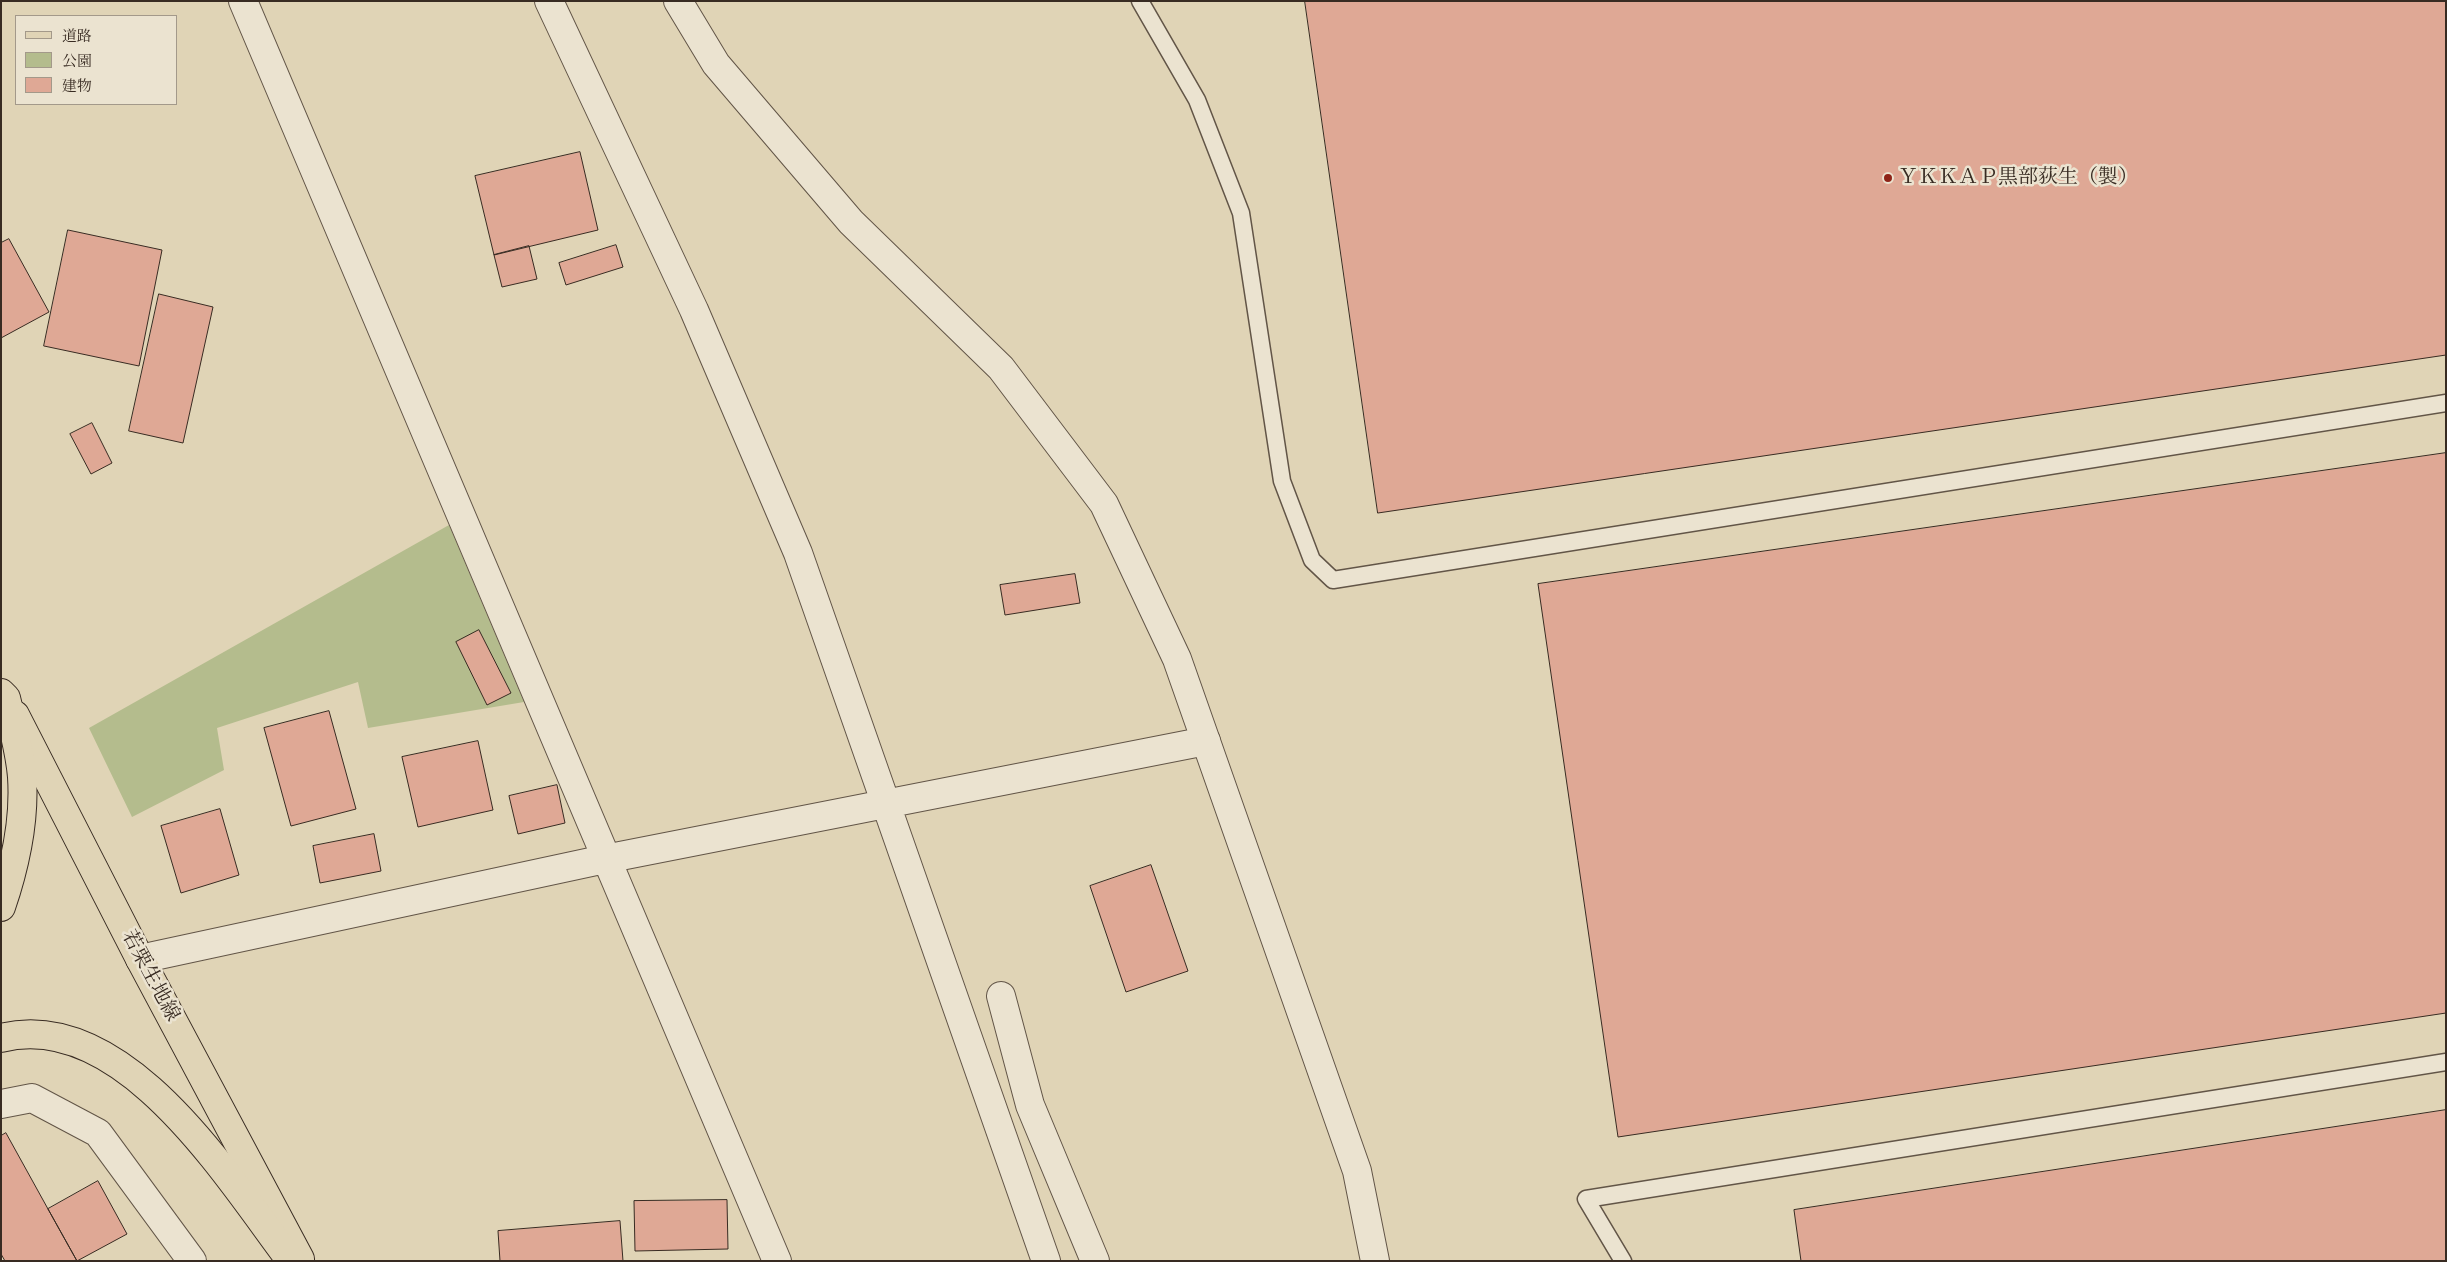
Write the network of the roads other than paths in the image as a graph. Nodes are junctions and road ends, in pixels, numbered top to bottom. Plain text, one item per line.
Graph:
1 (243, 1) edge
2 (549, 1) edge
3 (678, 1) edge
4 (1140, 1) edge
5 (2446, 403) edge
6 (3, 693) edge
7 (1206, 741) junction
8 (884, 804) junction
9 (605, 859) junction
10 (1, 907) edge
11 (140, 959) junction
12 (1001, 996) dead end
13 (1, 1038) edge
14 (2446, 1062) edge
15 (1, 1104) edge
16 (192, 1261) edge
17 (291, 1261) edge
18 (301, 1261) edge
19 (777, 1261) edge
20 (1046, 1261) edge
21 (1094, 1261) edge
22 (1375, 1261) edge
23 (1623, 1261) edge

1 - 9 street
2 - 8 street
3 - 7 street
4 - 5 lane
6 - 10 main road
6 - 11 main road, 若栗生地線
7 - 8 street
7 - 22 street
8 - 9 street
8 - 20 street
9 - 11 street
9 - 19 street
11 - 18 main road, 若栗生地線
12 - 21 street
13 - 17 main road
14 - 23 lane
15 - 16 street

